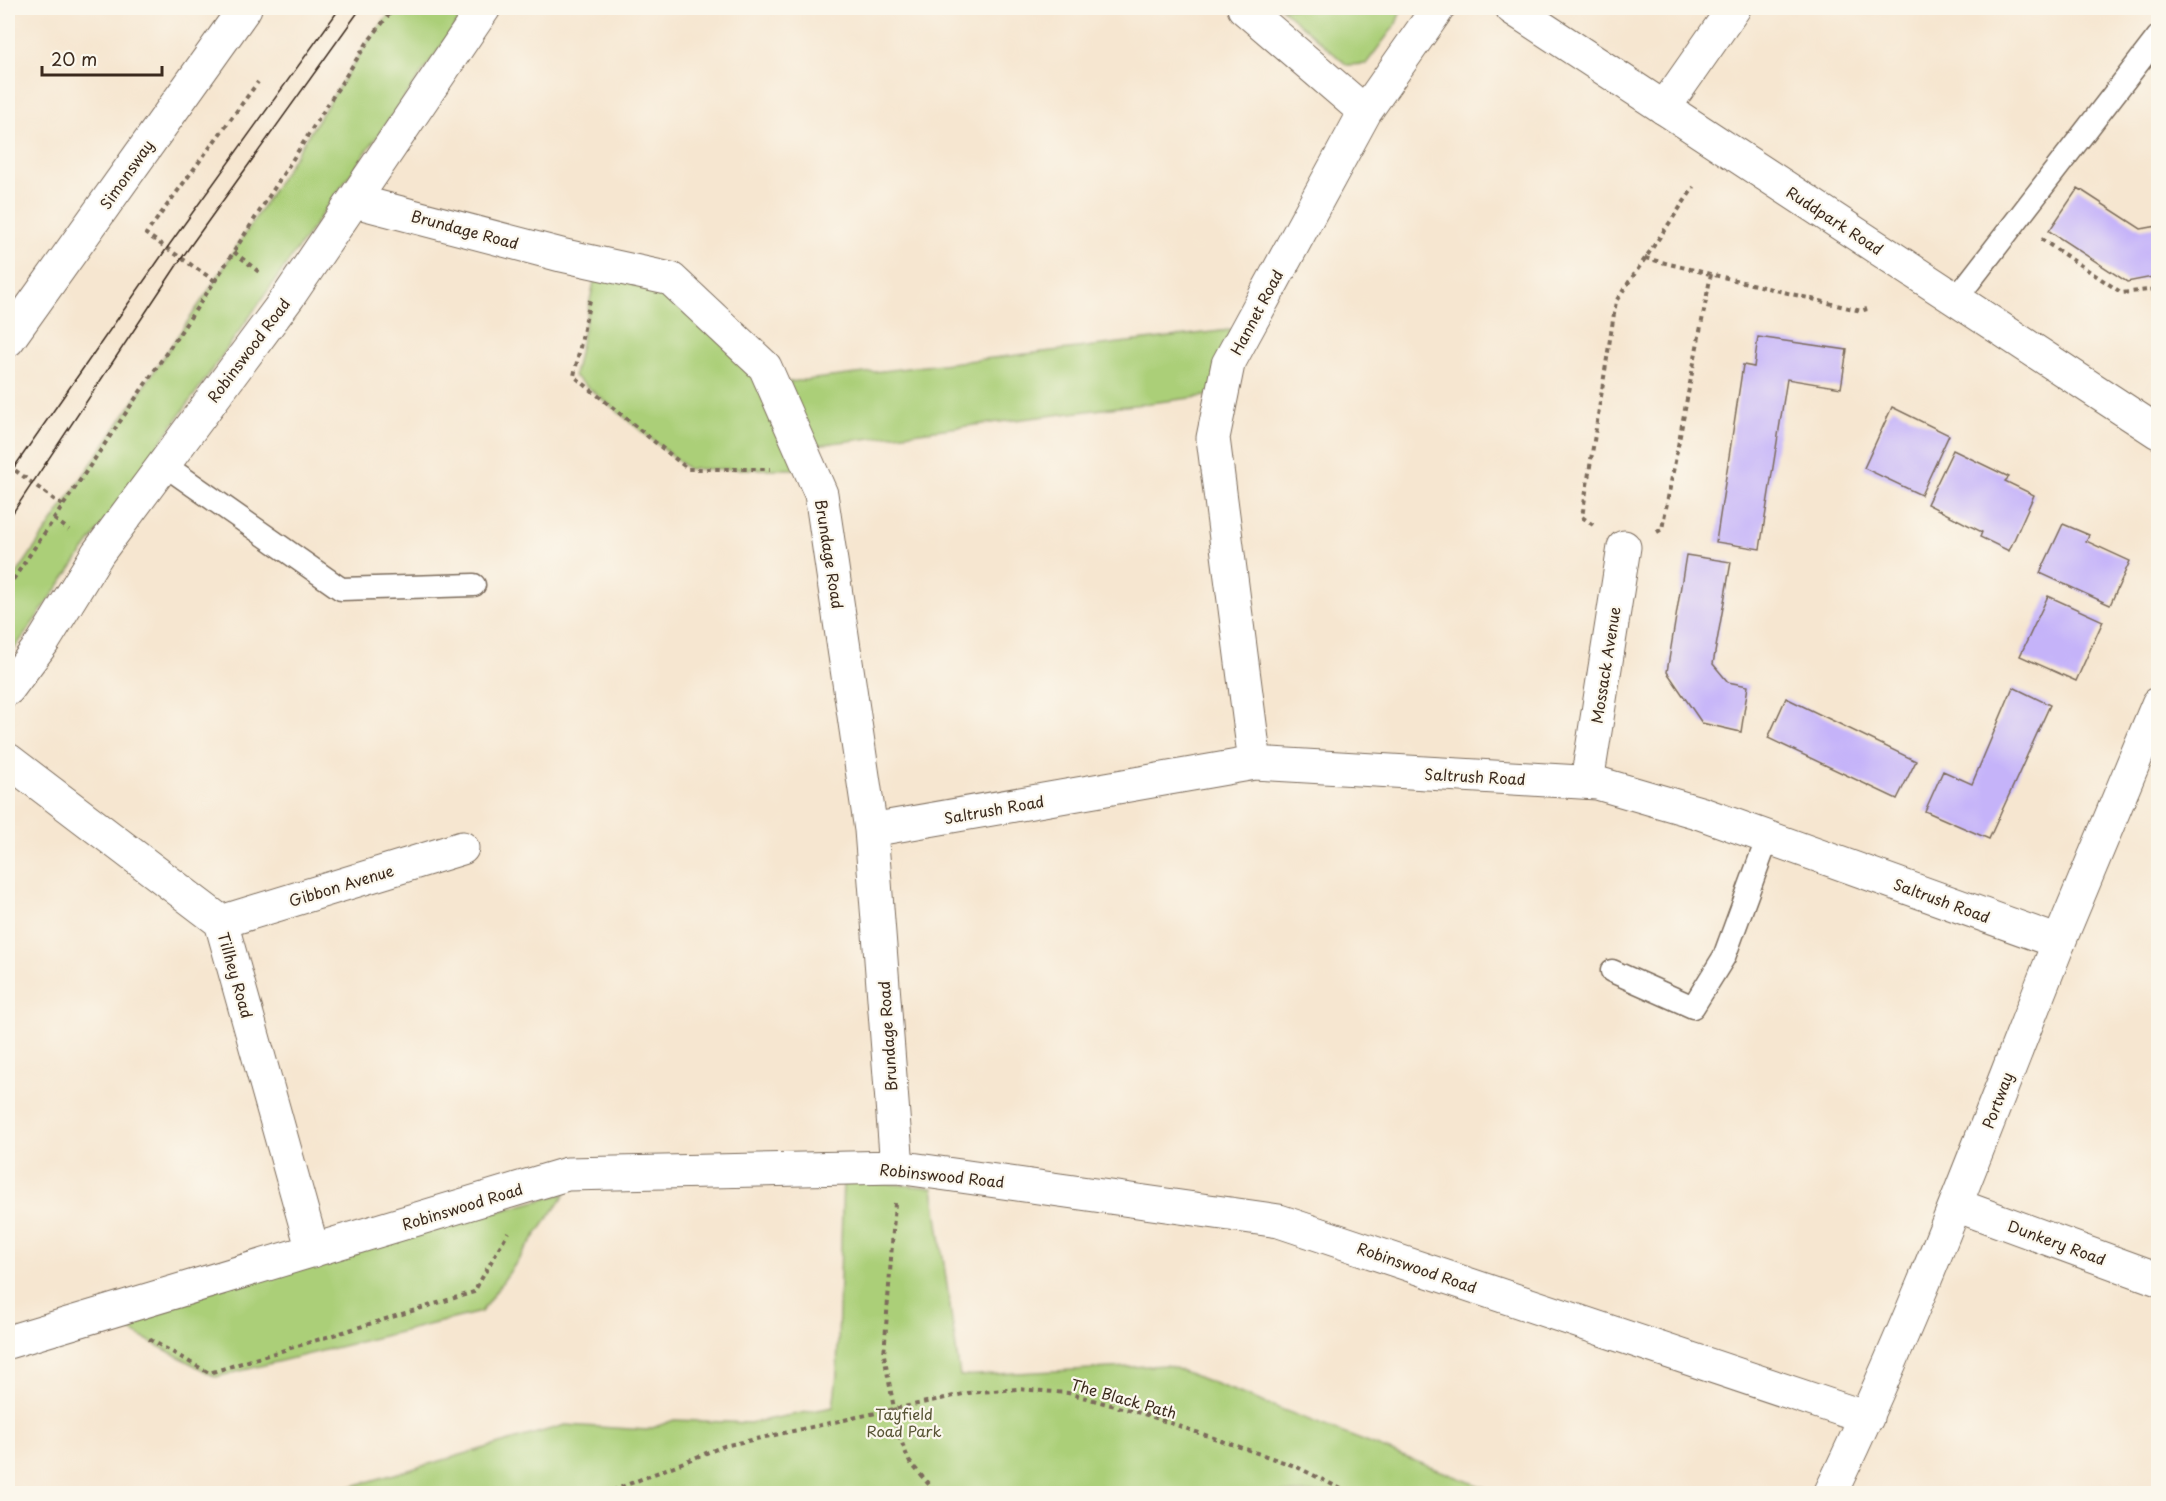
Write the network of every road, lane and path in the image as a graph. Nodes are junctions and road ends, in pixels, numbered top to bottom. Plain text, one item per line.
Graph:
1 (244, 8) edge
2 (394, 8) edge
3 (484, 8) edge
4 (1244, 8) edge
5 (1438, 8) edge
6 (1512, 8) edge
7 (1734, 8) edge
8 (2158, 37) edge
9 (258, 82) dead end
10 (1664, 108) junction
11 (1365, 112) junction
12 (1694, 187) dead end
13 (355, 201) junction
14 (2015, 222) junction
15 (1645, 258) junction
16 (598, 263) junction
17 (1711, 274) junction
18 (215, 281) junction
19 (2158, 289) edge
20 (1956, 299) junction
21 (1867, 309) dead end
22 (8, 340) edge
23 (2158, 432) edge
24 (163, 464) junction
25 (8, 465) edge
26 (810, 469) junction
27 (63, 506) junction
28 (1624, 547) junction
29 (474, 585) dead end
30 (8, 587) edge
31 (8, 689) edge
32 (2158, 704) edge
33 (8, 760) edge
34 (1255, 763) junction
35 (1587, 782) junction
36 (871, 830) junction
37 (1768, 837) junction
38 (462, 848) dead end
39 (220, 922) junction
40 (2059, 942) junction
41 (1612, 971) dead end
42 (897, 1167) junction
43 (534, 1184) junction
44 (1956, 1205) junction
45 (313, 1251) junction
46 (2158, 1280) edge
47 (104, 1313) junction
48 (8, 1342) edge
49 (892, 1409) junction
50 (1867, 1418) junction
51 (604, 1494) edge
52 (937, 1494) edge
53 (1351, 1494) edge
54 (1830, 1494) edge

1 - 22 street, Simonsway
2 - 18 path
3 - 13 street, Robinswood Road
4 - 11 street
5 - 11 street, Hannet Road
6 - 10 street, Ruddpark Road
7 - 10 street
8 - 14 lane
9 - 18 path
10 - 20 street, Ruddpark Road
11 - 34 street, Hannet Road
12 - 15 path
13 - 16 street, Brundage Road
13 - 24 street, Robinswood Road
14 - 19 path
14 - 20 lane
15 - 17 path
15 - 28 path
16 - 26 street, Brundage Road
16 - 26 path
17 - 21 path
17 - 28 path
18 - 27 path
20 - 23 street, Ruddpark Road
24 - 29 lane
24 - 31 street, Robinswood Road
25 - 27 path
26 - 36 street, Brundage Road
27 - 30 path
28 - 35 street, Mossack Avenue
32 - 40 street, Portway
33 - 39 street, Tillhey Road
34 - 35 street, Saltrush Road
34 - 36 street, Saltrush Road
35 - 37 street, Saltrush Road
36 - 42 street, Brundage Road
37 - 40 street, Saltrush Road
37 - 41 lane
38 - 39 street, Gibbon Avenue
39 - 45 street, Tillhey Road
40 - 44 street, Portway
42 - 43 street, Robinswood Road
42 - 49 path
42 - 50 street, Robinswood Road
43 - 45 street, Robinswood Road
43 - 47 path
44 - 46 street, Dunkery Road
44 - 50 street, Portway
45 - 47 street, Robinswood Road
47 - 48 street, Robinswood Road
49 - 51 path, The Black Path
49 - 52 path
49 - 53 path, The Black Path
50 - 54 street, Portway

